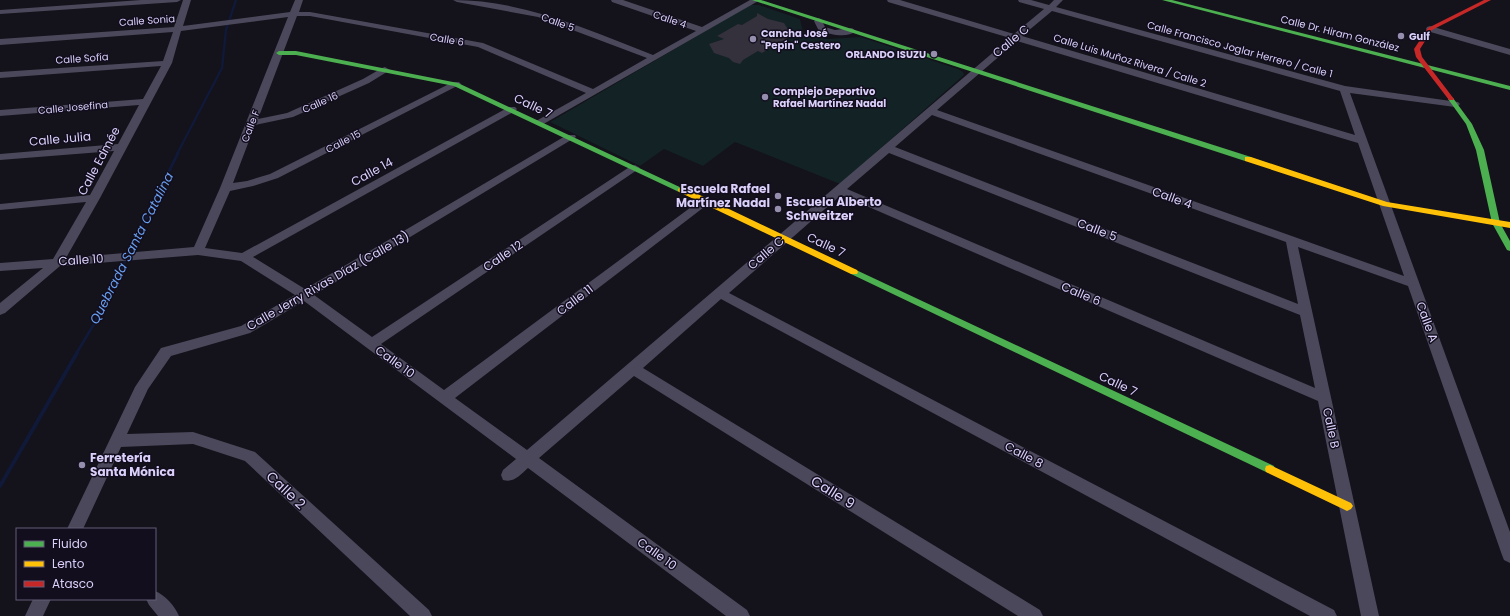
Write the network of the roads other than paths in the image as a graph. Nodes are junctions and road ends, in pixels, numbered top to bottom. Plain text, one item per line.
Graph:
1 (177, 0) edge
2 (187, 0) edge
3 (299, 0) edge
4 (458, 0) edge
5 (615, 0) edge
6 (755, 0) edge
7 (891, 0) edge
8 (1022, 0) edge
9 (1165, 0) edge
10 (1488, 0) edge
11 (1055, 4) edge
12 (0, 12) edge
13 (294, 14) junction
14 (178, 29) junction
15 (1430, 29) junction
16 (703, 30) junction
17 (1016, 38) junction
18 (0, 42) edge
19 (1417, 49) junction
20 (279, 52) junction
21 (1510, 52) edge
22 (654, 58) junction
23 (1397, 59) junction
24 (167, 63) junction
25 (1425, 66) junction
26 (385, 70) junction
27 (975, 72) junction
28 (0, 75) edge
29 (456, 84) junction
30 (1510, 88) edge
31 (1344, 89) junction
32 (593, 92) junction
33 (146, 102) junction
34 (1455, 104) junction
35 (512, 109) junction
36 (930, 111) junction
37 (0, 113) edge
38 (540, 122) junction
39 (251, 123) junction
40 (571, 137) junction
41 (1363, 141) junction
42 (122, 147) junction
43 (887, 148) junction
44 (0, 157) edge
45 (635, 168) junction
46 (226, 188) junction
47 (838, 190) junction
48 (94, 198) junction
49 (706, 201) junction
50 (1386, 204) junction
51 (0, 207) edge
52 (1496, 223) junction
53 (1510, 225) edge
54 (783, 238) junction
55 (1291, 240) junction
56 (1510, 248) edge
57 (198, 251) junction
58 (244, 257) junction
59 (57, 262) junction
60 (0, 267) edge
61 (1414, 284) junction
62 (719, 293) junction
63 (305, 295) junction
64 (0, 310) edge
65 (1306, 312) junction
66 (371, 344) junction
67 (632, 368) junction
68 (444, 398) junction
69 (1324, 398) junction
70 (116, 442) junction
71 (528, 459) junction
72 (509, 475) dead end
73 (1347, 506) junction
74 (75, 528) edge
75 (1510, 555) edge
76 (42, 600) edge
77 (156, 600) edge
78 (34, 616) edge
79 (170, 616) edge
80 (423, 616) edge
81 (741, 616) edge
82 (1034, 616) edge
83 (1328, 616) edge
84 (1370, 616) edge

1 - 12 street
2 - 14 street, Calle Edmée
3 - 13 street, Calle F
4 - 22 street, Calle 5
5 - 16 street, Calle 4
6 - 16 street
6 - 27 street
7 - 17 street, Calle Luis Muñoz Rivera / Calle 2
8 - 11 street, Calle Francisco Joglar Herrero / Calle 1
9 - 23 street, Calle Dr. Hiram González
10 - 15 street
11 - 17 street, Calle C
11 - 31 street, Calle Francisco Joglar Herrero / Calle 1
13 - 14 street, Calle Sonia
13 - 20 street, Calle F
13 - 32 street, Calle 6
14 - 18 street, Calle Sonia
14 - 24 street, Calle Edmée
15 - 19 street
15 - 21 street
16 - 22 street
17 - 27 street, Calle C
17 - 41 street, Calle Luis Muñoz Rivera / Calle 2
19 - 23 street
19 - 25 street
20 - 26 street, Calle 7
20 - 39 street, Calle F
22 - 32 street
23 - 25 street, Calle Dr. Hiram González
24 - 28 street, Calle Sofía
24 - 33 street, Calle Edmée
25 - 30 street, Calle Dr. Hiram González
25 - 34 street
26 - 29 street, Calle 7
26 - 39 street, Calle 16
27 - 36 street, Calle C
27 - 50 street
29 - 35 street, Calle 7
29 - 46 street, Calle 15
31 - 34 street, Calle Francisco Joglar Herrero / Calle 1
31 - 41 street, Calle A
32 - 38 street
33 - 37 street, Calle Josefina
33 - 42 street, Calle Edmée
34 - 52 street
35 - 38 street, Calle 7
35 - 58 street, Calle 14
36 - 43 street, Calle C
36 - 55 street, Calle 4
38 - 40 street, Calle 7
39 - 46 street, Calle F
40 - 45 street, Calle 7
40 - 63 street, Calle Jerry Rivas Díaz (Calle 13)
41 - 50 street, Calle A
42 - 44 street, Calle Julia
42 - 48 street, Calle Edmée
43 - 47 street, Calle C
43 - 65 street, Calle 5
45 - 49 street, Calle 7
45 - 66 street, Calle 12
46 - 57 street, Calle F
47 - 54 street, Calle C
47 - 69 street, Calle 6
48 - 51 street
48 - 59 street, Calle Edmée
49 - 54 street, Calle 7
49 - 68 street, Calle 11
50 - 52 street
50 - 61 street, Calle A
52 - 53 street
52 - 56 street
54 - 62 street, Calle C
54 - 73 street, Calle 7
55 - 61 street, Calle 4
55 - 65 street, Calle B
57 - 58 street, Calle 10
57 - 59 street, Calle 10
58 - 63 street, Calle 10
59 - 60 street, Calle 10
59 - 64 street, Calle Edmée
61 - 75 street, Calle A
62 - 67 street, Calle C
62 - 83 street, Calle 8
63 - 66 street, Calle 10
63 - 70 street, Calle Jerry Rivas Díaz (Calle 13)
65 - 69 street, Calle B
66 - 68 street, Calle 10
67 - 71 street, Calle C
67 - 82 street, Calle 9
68 - 71 street, Calle 10
69 - 73 street, Calle B
70 - 74 street, Calle Jerry Rivas Díaz (Calle 13)
70 - 80 street, Calle 2
71 - 72 street, Calle C
71 - 81 street, Calle 10
73 - 84 street, Calle B
76 - 78 street
77 - 79 street

